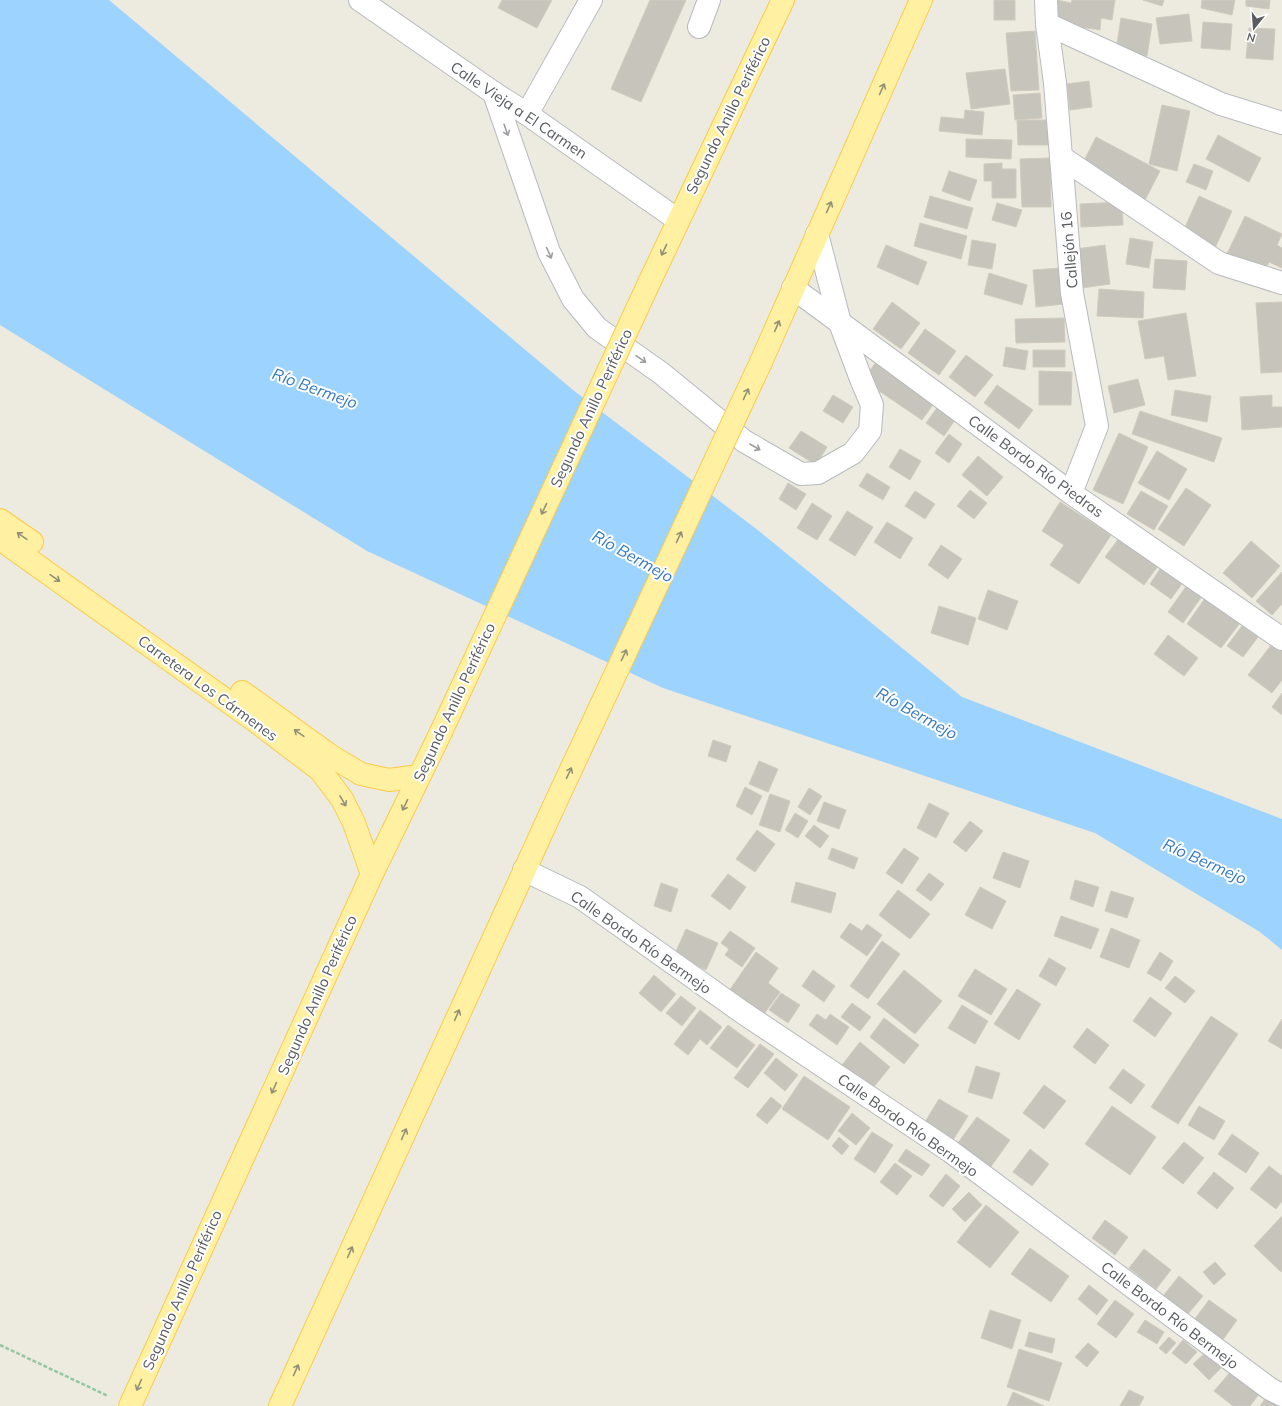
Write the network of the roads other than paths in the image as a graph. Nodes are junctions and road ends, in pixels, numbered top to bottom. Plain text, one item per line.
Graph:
1 (360, 0) edge
2 (591, 0) edge
3 (709, 0) edge
4 (783, 0) edge
5 (921, 0) edge
6 (1046, 0) edge
7 (1047, 24) junction
8 (699, 27) dead end
9 (494, 93) junction
10 (527, 114) junction
11 (1282, 122) edge
12 (1061, 157) junction
13 (678, 220) junction
14 (817, 234) junction
15 (1282, 283) edge
16 (793, 288) junction
17 (840, 323) junction
18 (1071, 493) junction
19 (0, 520) edge
20 (0, 539) edge
21 (1282, 639) edge
22 (419, 776) junction
23 (524, 870) junction
24 (372, 874) junction
25 (1282, 1395) edge
26 (122, 1403) edge
27 (280, 1406) edge

1 - 9 street, Calle Vieja a El Carmen
2 - 10 street
3 - 8 street
4 - 13 main road, Segundo Anillo Periférico
14 -> 5 main road
6 - 7 street, Callejón 16
7 - 11 street
7 - 12 street, Callejón 16
9 - 10 street, Calle Vieja a El Carmen
9 -> 17 street
10 - 13 street, Calle Vieja a El Carmen
12 - 15 street
12 - 18 street, Callejón 16
13 -> 22 main road, Segundo Anillo Periférico, bridge
14 - 16 main road
14 - 17 street
16 - 17 street, Calle Bordo Río Piedras
23 -> 16 main road, bridge
17 - 18 street, Calle Bordo Río Piedras
18 - 21 street, Calle Bordo Río Piedras
22 -> 19 main road, Carretera Los Cármenes
20 -> 24 main road, Carretera Los Cármenes
22 -> 24 main road, Segundo Anillo Periférico
23 - 25 street, Calle Bordo Río Bermejo
27 -> 23 main road
24 -> 26 main road, Segundo Anillo Periférico

